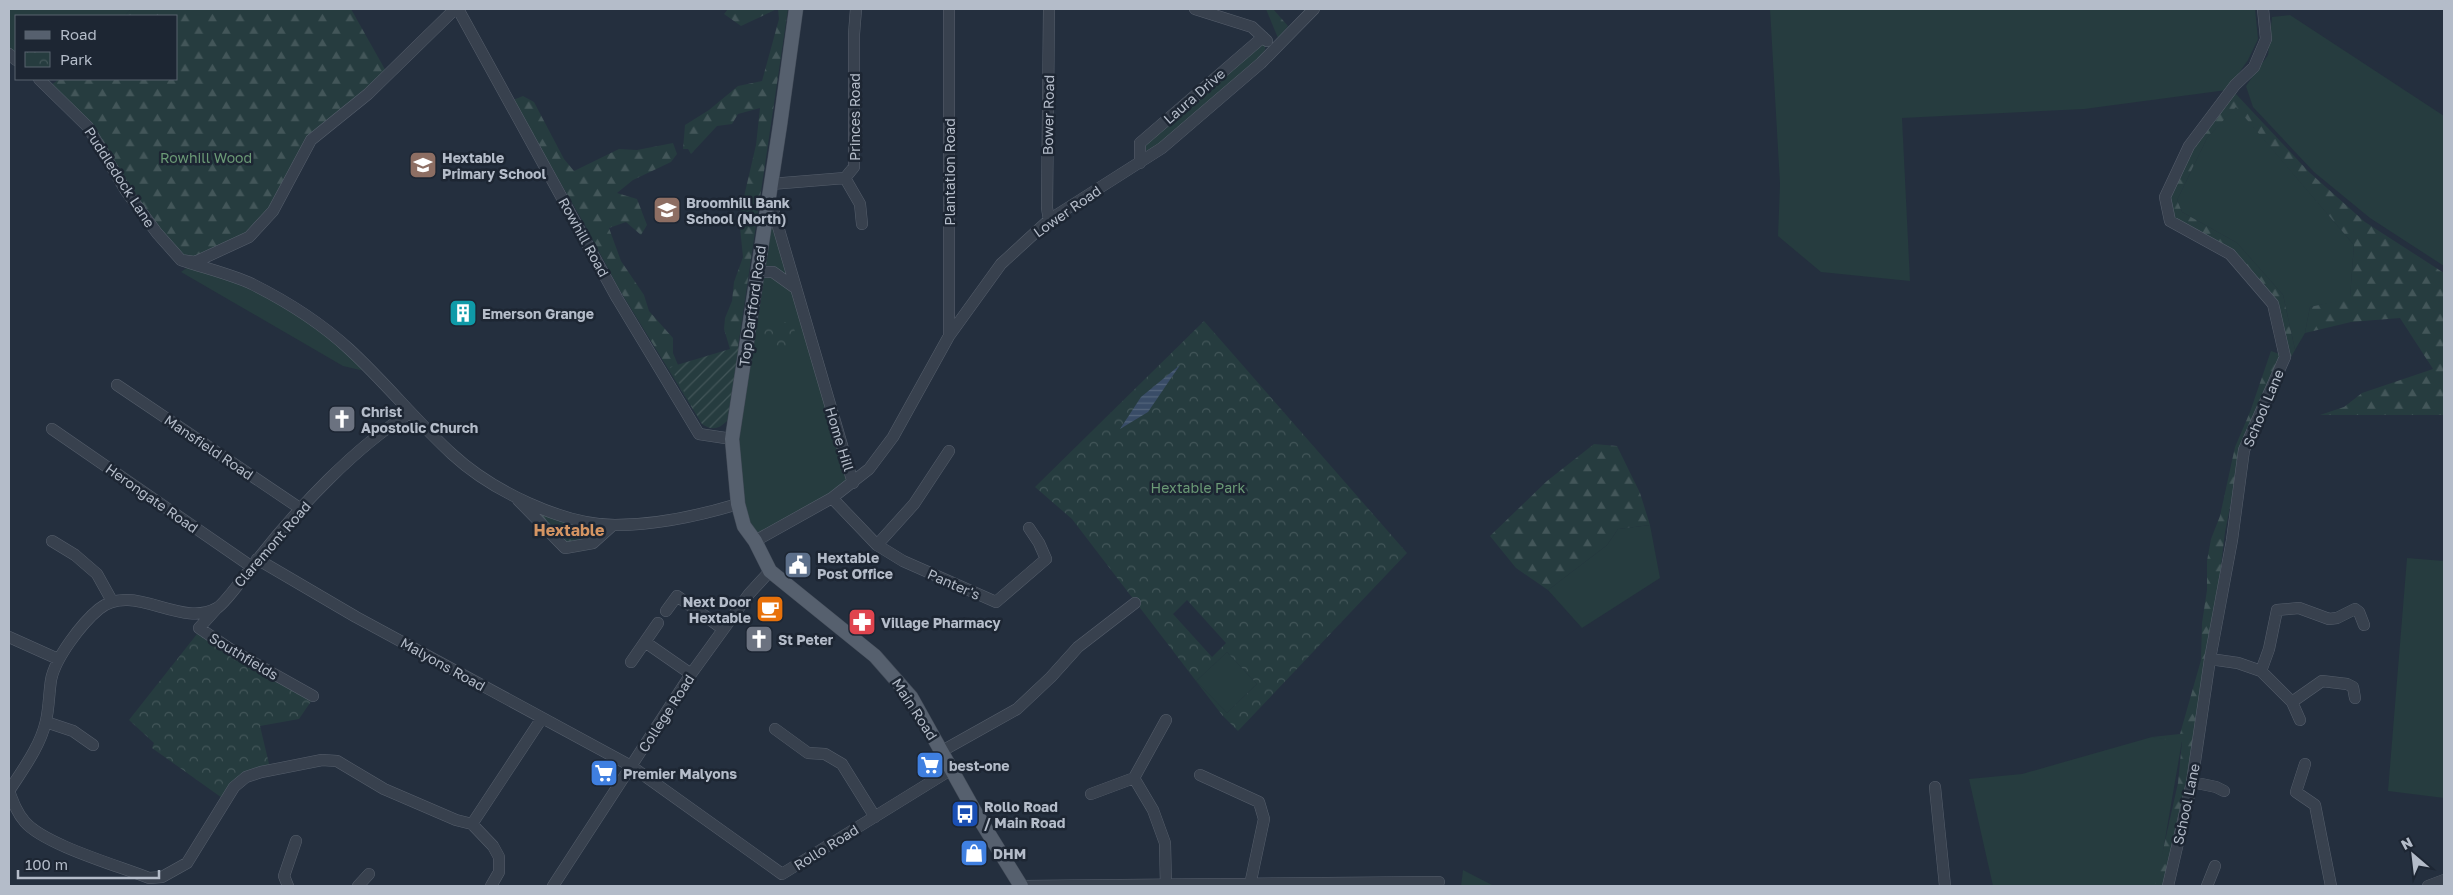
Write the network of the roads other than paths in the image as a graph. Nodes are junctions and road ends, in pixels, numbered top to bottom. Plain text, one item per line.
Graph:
1 (456, 9) edge
2 (796, 9) edge
3 (856, 9) edge
4 (949, 9) edge
5 (1049, 9) edge
6 (1195, 9) edge
7 (1314, 9) edge
8 (2263, 9) edge
9 (1263, 37) junction
10 (1275, 48) junction
11 (41, 80) edge
12 (1140, 163) junction
13 (845, 178) junction
14 (770, 190) junction
15 (1050, 220) junction
16 (862, 224) dead end
17 (181, 260) junction
18 (757, 272) junction
19 (794, 287) junction
20 (949, 336) junction
21 (117, 385) dead end
22 (410, 413) junction
23 (52, 429) dead end
24 (732, 439) junction
25 (949, 451) dead end
26 (853, 483) junction
27 (516, 498) junction
28 (832, 498) junction
29 (738, 504) junction
30 (301, 509) junction
31 (613, 525) junction
32 (1029, 528) dead end
33 (52, 541) dead end
34 (755, 541) junction
35 (877, 545) junction
36 (255, 563) junction
37 (770, 571) junction
38 (112, 602) junction
39 (1135, 603) dead end
40 (217, 608) junction
41 (666, 611) dead end
42 (658, 623) dead end
43 (2364, 625) dead end
44 (724, 629) junction
45 (9, 636) edge
46 (645, 642) junction
47 (58, 659) junction
48 (2210, 659) junction
49 (631, 662) dead end
50 (2260, 671) junction
51 (691, 674) junction
52 (313, 696) dead end
53 (2355, 698) dead end
54 (2292, 702) junction
55 (542, 718) junction
56 (1166, 720) dead end
57 (2300, 720) dead end
58 (46, 722) junction
59 (91, 728) dead end
60 (775, 730) dead end
61 (83, 738) junction
62 (94, 745) dead end
63 (942, 751) junction
64 (2306, 764) dead end
65 (631, 766) junction
66 (952, 770) junction
67 (1200, 775) dead end
68 (1134, 778) junction
69 (2192, 782) junction
70 (1934, 787) dead end
71 (9, 791) edge
72 (2224, 791) dead end
73 (1091, 794) dead end
74 (875, 817) junction
75 (472, 824) junction
76 (296, 841) dead end
77 (2215, 866) dead end
78 (370, 874) dead end
79 (2444, 880) edge
80 (162, 882) edge
81 (1439, 882) dead end
82 (557, 885) edge
83 (1250, 885) edge
84 (288, 886) edge
85 (358, 886) edge
86 (492, 886) edge
87 (1021, 886) edge
88 (1166, 886) edge
89 (1945, 886) edge
90 (2168, 886) edge
91 (2207, 886) edge
92 (2331, 886) edge
93 (2428, 886) edge

1 - 17 street
1 - 24 street, Rowhill Road
2 - 14 main road, Top Dartford Road
3 - 13 street, Princes Road
4 - 20 street, Plantation Road
5 - 15 street, Bower Road
6 - 9 street
7 - 10 street, Lower Road
8 - 48 street, School Lane
9 - 10 street
9 - 12 street, Laura Drive
10 - 12 street, Lower Road
11 - 17 street, Puddledock Lane
12 - 15 street, Lower Road
13 - 14 street, Princes Road
13 - 16 street
14 - 18 main road, Top Dartford Road
14 - 19 street, Home Hill
15 - 20 street, Lower Road
17 - 22 street
18 - 19 street
18 - 24 main road, Top Dartford Road
19 - 26 street, Home Hill
20 - 26 street, Lower Road
21 - 30 street, Mansfield Road
22 - 27 street
22 - 30 street, Claremont Road
23 - 36 street, Herongate Road
24 - 29 main road, Top Dartford Road
25 - 35 street
26 - 28 street, Home Hill
27 - 31 street
27 - 31 street
28 - 34 street, Home Hill
28 - 35 street, Panter's
29 - 31 street
29 - 34 main road, Top Dartford Road
30 - 36 street, Claremont Road
32 - 35 street, Panter's
33 - 38 street
34 - 37 main road, Main Road
36 - 40 street, Claremont Road
36 - 55 street, Malyons Road
37 - 44 street, College Road
37 - 63 main road, Main Road
38 - 40 street
38 - 47 street
39 - 63 street
40 - 52 street, Southfields
41 - 44 street
42 - 46 street
43 - 50 street
44 - 51 street, College Road
45 - 47 street
46 - 49 street
46 - 51 street
47 - 58 street
48 - 50 street
48 - 69 street, School Lane
50 - 54 street
51 - 65 street, College Road
53 - 54 street
54 - 57 street
55 - 65 street, Malyons Road
55 - 75 street
56 - 68 street
58 - 61 street
58 - 71 street
59 - 61 street
60 - 74 street
61 - 62 street
63 - 66 main road, Main Road
64 - 92 street
65 - 74 street, Rollo Road
65 - 82 street, College Road
66 - 74 street, Rollo Road
66 - 87 main road, Main Road
67 - 83 street
68 - 73 street
68 - 88 street
69 - 72 street
69 - 90 street, School Lane
70 - 89 street
71 - 80 street
75 - 80 street
75 - 86 street
76 - 84 street
77 - 91 street
78 - 85 street
79 - 93 street
81 - 83 street
83 - 88 street
87 - 88 street

